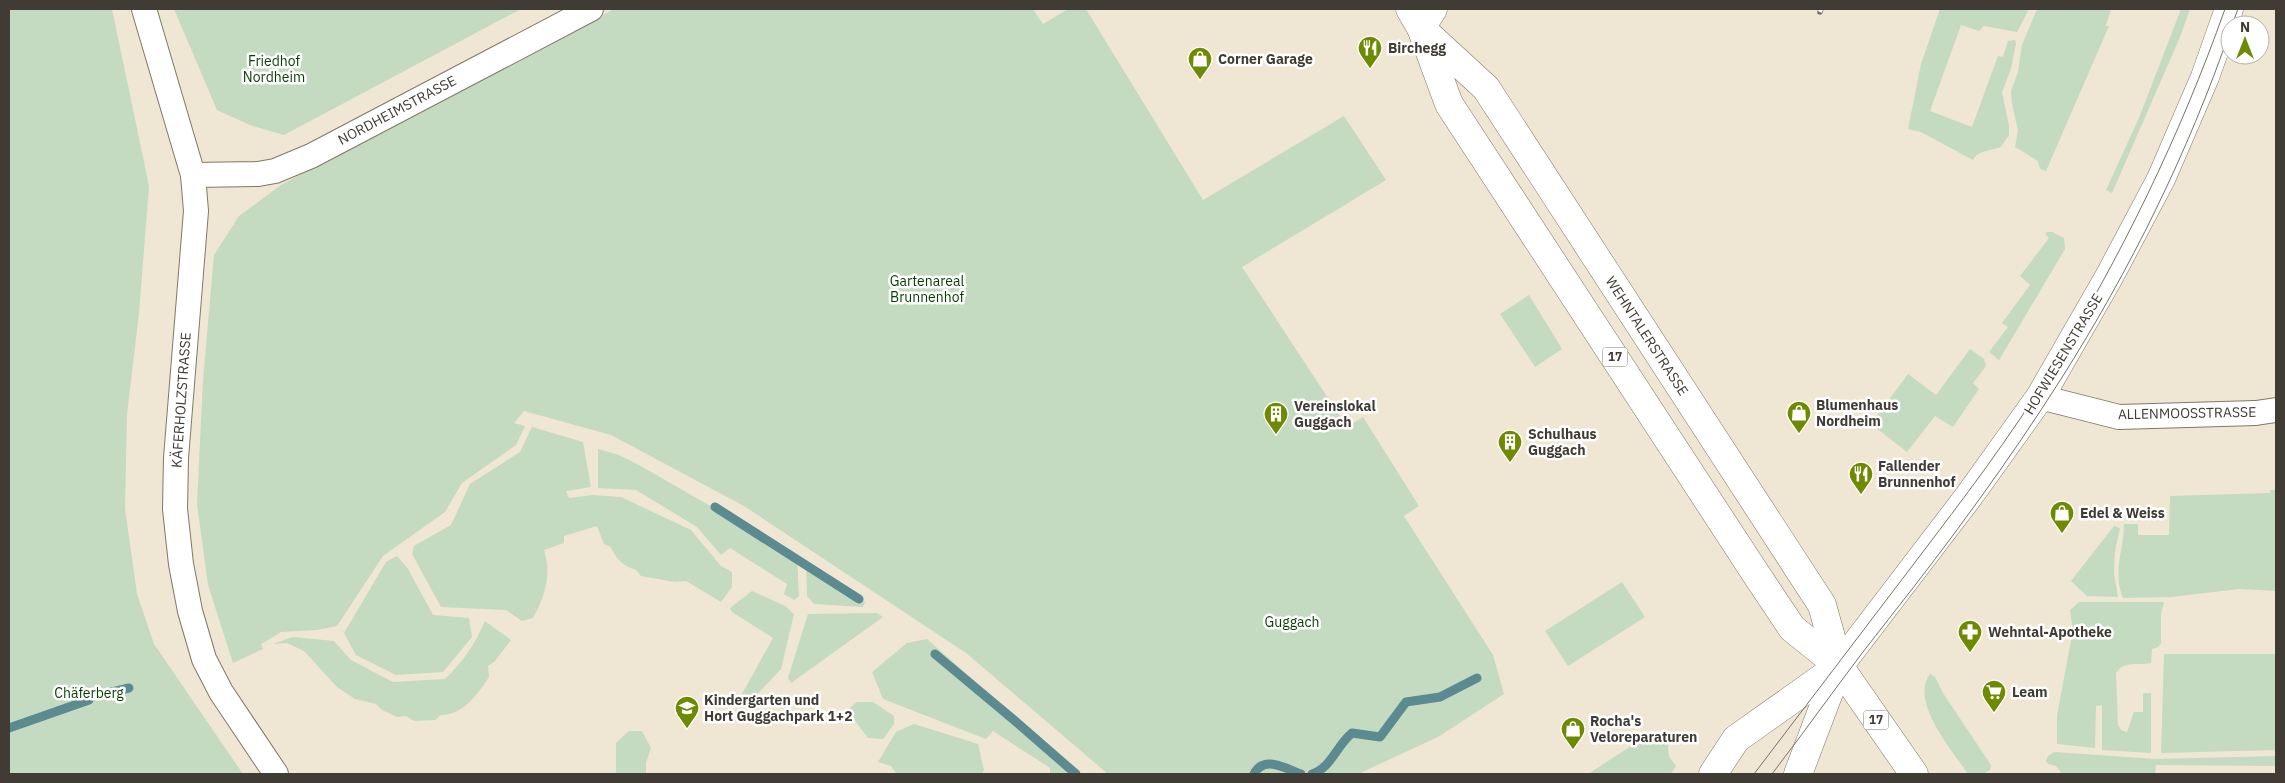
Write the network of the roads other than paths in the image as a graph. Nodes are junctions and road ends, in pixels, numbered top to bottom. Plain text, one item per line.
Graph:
1 (144, 9) edge
2 (591, 9) edge
3 (2229, 9) edge
4 (1421, 15) edge
5 (193, 175) junction
6 (2040, 397) junction
7 (2276, 410) edge
8 (1839, 666) junction
9 (276, 774) edge
10 (1713, 774) edge
11 (1798, 774) edge
12 (1914, 774) edge

1 - 5 street, KÄFERHOLZSTRASSE
2 - 5 street, NORDHEIMSTRASSE
3 - 6 main road, HOFWIESENSTRASSE
4 - 8 main road, WEHNTALERSTRASSE
4 - 8 main road, WEHNTALERSTRASSE / 17
5 - 9 street, KÄFERHOLZSTRASSE
6 - 7 street, ALLENMOOSSTRASSE
6 - 8 main road, HOFWIESENSTRASSE
8 - 10 main road, HOFWIESENSTRASSE
8 - 11 main road, HOFWIESENSTRASSE
8 - 12 main road, WEHNTALERSTRASSE / 17

